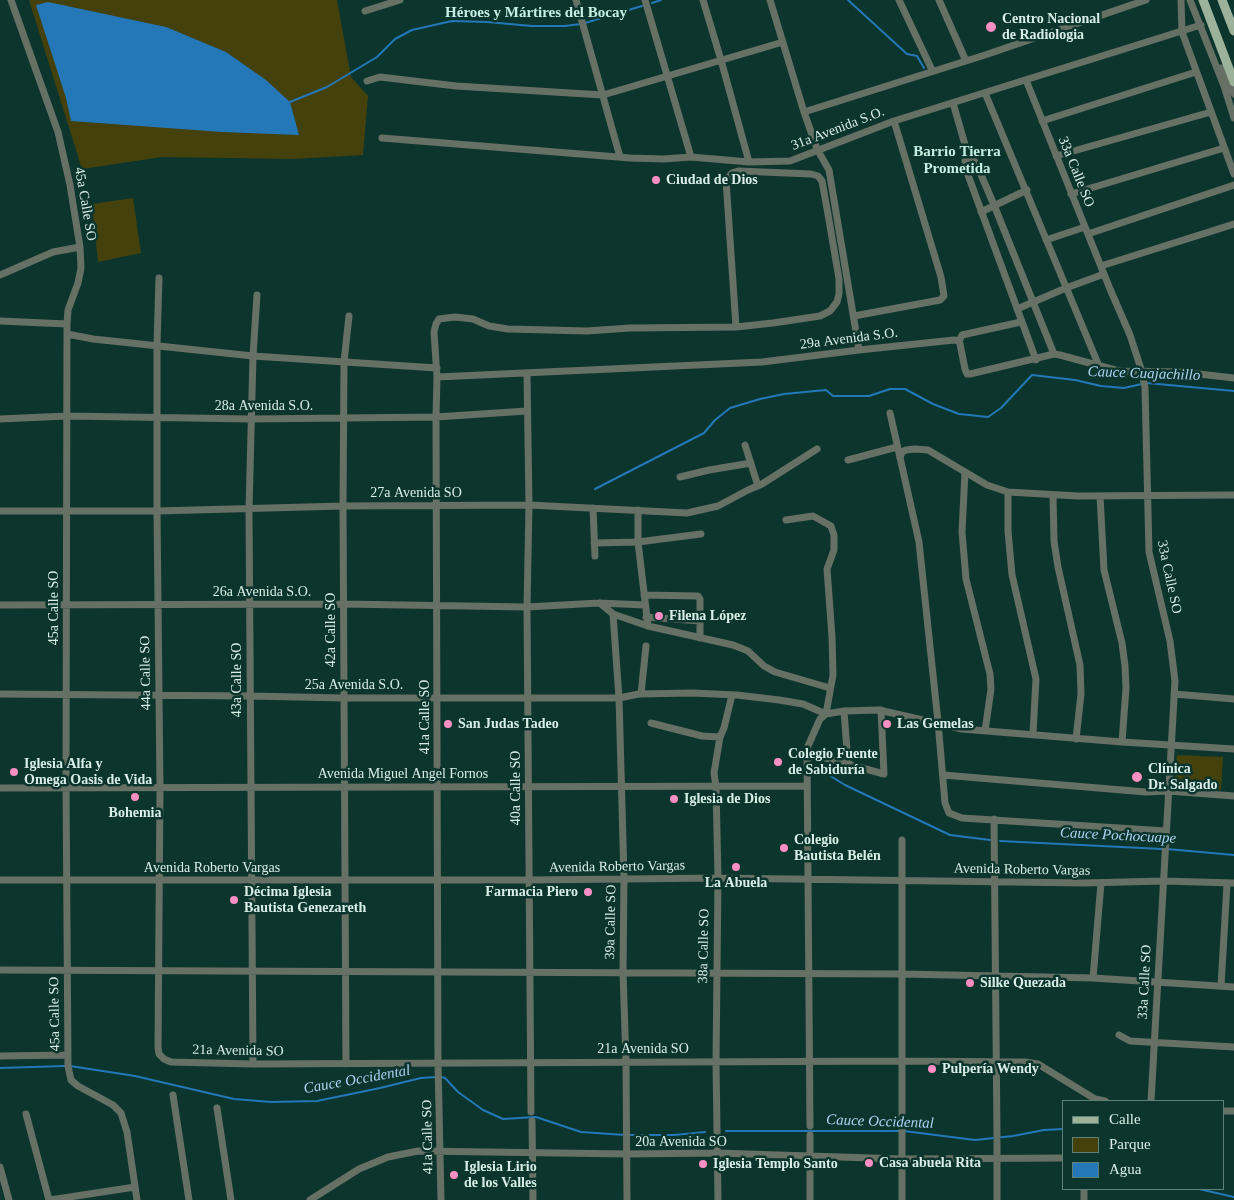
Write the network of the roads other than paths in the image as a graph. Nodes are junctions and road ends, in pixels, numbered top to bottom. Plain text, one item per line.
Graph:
1 (11, 0) edge
2 (400, 0) edge
3 (645, 0) edge
4 (703, 0) edge
5 (770, 0) edge
6 (899, 0) edge
7 (939, 0) edge
8 (1146, 0) edge
9 (1180, 0) edge
10 (1190, 0) edge
11 (1204, 0) edge
12 (1222, 0) edge
13 (577, 2) edge
14 (365, 11) dead end
15 (1201, 26) junction
16 (1234, 31) edge
17 (1182, 32) junction
18 (783, 42) junction
19 (1208, 46) junction
20 (721, 60) junction
21 (966, 61) junction
22 (932, 70) junction
23 (1196, 72) junction
24 (667, 76) junction
25 (1026, 80) junction
26 (367, 82) dead end
27 (1234, 82) edge
28 (985, 94) junction
29 (1234, 94) edge
30 (603, 95) junction
31 (953, 103) junction
32 (804, 112) junction
33 (1211, 112) junction
34 (1234, 118) edge
35 (1042, 120) junction
36 (894, 121) junction
37 (382, 138) dead end
38 (1224, 148) junction
39 (817, 149) junction
40 (968, 155) junction
41 (1056, 156) junction
42 (620, 157) junction
43 (692, 157) junction
44 (749, 162) junction
45 (1234, 174) edge
46 (1234, 185) edge
47 (1027, 190) junction
48 (1072, 194) junction
49 (994, 205) junction
50 (981, 212) junction
51 (1234, 224) edge
52 (1086, 230) junction
53 (1046, 240) junction
54 (80, 247) junction
55 (1101, 266) junction
56 (1104, 274) junction
57 (0, 275) edge
58 (160, 278) dead end
59 (1066, 288) junction
60 (257, 295) dead end
61 (1032, 302) junction
62 (1016, 309) junction
63 (349, 316) dead end
64 (854, 316) junction
65 (0, 321) edge
66 (1021, 322) junction
67 (67, 324) junction
68 (736, 327) junction
69 (67, 334) junction
70 (958, 341) junction
71 (157, 346) junction
72 (859, 350) junction
73 (1054, 354) junction
74 (253, 356) junction
75 (1036, 360) junction
76 (344, 362) junction
77 (1099, 366) junction
78 (437, 368) junction
79 (527, 374) junction
80 (1143, 374) junction
81 (437, 377) junction
82 (1234, 378) edge
83 (527, 411) junction
84 (890, 413) dead end
85 (67, 416) junction
86 (158, 417) junction
87 (436, 417) junction
88 (345, 418) junction
89 (0, 419) edge
90 (251, 420) junction
91 (746, 445) dead end
92 (897, 447) junction
93 (817, 449) dead end
94 (900, 458) junction
95 (848, 460) dead end
96 (751, 463) junction
97 (965, 472) junction
98 (680, 477) dead end
99 (758, 486) junction
100 (1008, 492) junction
101 (1054, 495) junction
102 (1147, 495) junction
103 (1234, 495) edge
104 (1100, 496) junction
105 (436, 505) junction
106 (529, 505) junction
107 (343, 506) junction
108 (593, 508) junction
109 (67, 510) junction
110 (249, 510) junction
111 (638, 510) junction
112 (0, 511) edge
113 (157, 511) junction
114 (786, 520) dead end
115 (701, 534) dead end
116 (638, 542) junction
117 (594, 543) junction
118 (595, 556) dead end
119 (644, 595) junction
120 (599, 603) junction
121 (249, 604) junction
122 (343, 604) junction
123 (0, 605) edge
124 (67, 605) junction
125 (158, 605) junction
126 (645, 605) junction
127 (436, 606) junction
128 (527, 607) junction
129 (612, 614) junction
130 (646, 617) junction
131 (700, 621) junction
132 (648, 626) junction
133 (700, 638) junction
134 (646, 646) dead end
135 (830, 688) junction
136 (0, 694) edge
137 (66, 694) junction
138 (641, 694) junction
139 (1174, 694) junction
140 (158, 695) junction
141 (732, 695) junction
142 (250, 696) junction
143 (344, 698) junction
144 (437, 698) junction
145 (528, 698) junction
146 (619, 698) junction
147 (1234, 699) edge
148 (881, 710) junction
149 (844, 711) junction
150 (826, 714) junction
151 (651, 722) dead end
152 (938, 722) junction
153 (985, 731) junction
154 (1033, 734) junction
155 (720, 738) junction
156 (1076, 739) junction
157 (1122, 742) junction
158 (1172, 745) junction
159 (1234, 750) edge
160 (807, 753) junction
161 (848, 764) junction
162 (943, 775) junction
163 (437, 786) junction
164 (807, 786) junction
165 (66, 787) junction
166 (160, 787) junction
167 (251, 787) junction
168 (344, 787) junction
169 (528, 787) junction
170 (0, 788) edge
171 (622, 788) junction
172 (716, 788) junction
173 (1168, 791) junction
174 (1234, 796) edge
175 (994, 819) junction
176 (1166, 831) junction
177 (902, 840) dead end
178 (624, 878) junction
179 (718, 878) junction
180 (0, 880) edge
181 (66, 880) junction
182 (159, 880) junction
183 (252, 880) junction
184 (345, 880) junction
185 (437, 880) junction
186 (529, 880) junction
187 (807, 880) junction
188 (902, 880) junction
189 (1164, 881) junction
190 (995, 882) junction
191 (1101, 883) junction
192 (1231, 883) edge
193 (0, 970) edge
194 (67, 970) junction
195 (158, 970) junction
196 (253, 970) junction
197 (346, 970) junction
198 (438, 970) junction
199 (530, 972) junction
200 (623, 972) junction
201 (716, 974) junction
202 (809, 974) junction
203 (902, 974) junction
204 (995, 975) junction
205 (1093, 978) junction
206 (1157, 981) junction
207 (1221, 986) junction
208 (1234, 986) edge
209 (1119, 1035) dead end
210 (1154, 1043) junction
211 (1234, 1047) edge
212 (68, 1055) junction
213 (0, 1056) edge
214 (810, 1061) junction
215 (902, 1061) junction
216 (997, 1061) junction
217 (171, 1062) joint
218 (626, 1062) junction
219 (716, 1062) junction
220 (438, 1063) junction
221 (531, 1063) junction
222 (253, 1064) junction
223 (346, 1064) junction
224 (173, 1095) dead end
225 (1100, 1100) edge
226 (1151, 1100) edge
227 (217, 1108) dead end
228 (532, 1112) dead end
229 (26, 1114) dead end
230 (532, 1121) dead end
231 (810, 1126) dead end
232 (810, 1135) dead end
233 (440, 1151) junction
234 (532, 1152) junction
235 (717, 1153) junction
236 (627, 1154) junction
237 (810, 1157) junction
238 (1062, 1158) edge
239 (902, 1159) junction
240 (997, 1159) junction
241 (0, 1167) edge
242 (135, 1187) junction
243 (9, 1200) edge
244 (49, 1200) edge
245 (137, 1200) edge
246 (189, 1200) edge
247 (231, 1200) edge
248 (310, 1200) edge
249 (441, 1200) edge
250 (533, 1200) edge
251 (627, 1200) edge
252 (718, 1200) edge
253 (810, 1200) edge
254 (902, 1200) edge
255 (997, 1200) edge

1 - 54 street, 45a Calle SO
2 - 14 street
3 - 24 street
4 - 20 street
5 - 18 street
6 - 22 street
7 - 21 street
8 - 21 street
9 - 17 street
10 - 15 street
11 - 27 main road
12 - 16 main road
13 - 30 street
15 - 17 street, 31a Avenida S.O.
15 - 19 street
17 - 23 street
17 - 25 street, 31a Avenida S.O.
18 - 20 street
18 - 32 street
19 - 29 street
19 - 34 street
20 - 24 street
20 - 44 street
21 - 22 street
22 - 32 street
23 - 33 street
23 - 35 street
24 - 30 street
24 - 43 street
25 - 28 street, 31a Avenida S.O.
25 - 35 street, 33a Calle SO
26 - 30 street
28 - 31 street, 31a Avenida S.O.
28 - 47 street
30 - 42 street
31 - 36 street, 31a Avenida S.O.
31 - 40 street
32 - 39 street
33 - 38 street
33 - 41 street
35 - 41 street, 33a Calle SO
36 - 39 street, 31a Avenida S.O.
36 - 64 street
37 - 42 street, 31a Avenida S.O.
38 - 45 street
38 - 48 street
39 - 44 street, 31a Avenida S.O.
39 - 64 street
40 - 49 street
40 - 50 street
41 - 48 street, 33a Calle SO
42 - 43 street, 31a Avenida S.O.
43 - 44 street, 31a Avenida S.O.
46 - 52 street
47 - 49 street
47 - 53 street
48 - 52 street, 33a Calle SO
49 - 50 street
49 - 61 street
50 - 62 street
51 - 55 street
52 - 53 street
52 - 55 street, 33a Calle SO
53 - 59 street
54 - 57 street
54 - 67 street, 45a Calle SO
55 - 56 street, 33a Calle SO
56 - 59 street
56 - 80 street, 33a Calle SO
58 - 71 street, 44a Calle SO
59 - 61 street
59 - 77 street
60 - 74 street, 43a Calle SO
61 - 62 street
61 - 73 street
62 - 66 street
63 - 76 street, 42a Calle SO
64 - 72 street
65 - 67 street
66 - 70 street, 29a Avenida S.O.
66 - 75 street
67 - 69 street, 45a Calle SO
68 - 68 street
68 - 78 street, 41a Calle SO
69 - 71 street
69 - 85 street, 45a Calle SO
70 - 72 street, 29a Avenida S.O.
70 - 75 street
71 - 74 street
71 - 86 street, 44a Calle SO
72 - 79 street, 29a Avenida S.O.
73 - 75 street
73 - 77 street
74 - 76 street
74 - 90 street, 43a Calle SO
76 - 78 street
76 - 88 street, 42a Calle SO
77 - 80 street
78 - 81 street, 41a Calle SO
79 - 81 street, 29a Avenida S.O.
79 - 83 street, 40a Calle SO
80 - 82 street
80 - 102 street, 33a Calle SO
81 - 87 street, 41a Calle SO
83 - 87 street, 28a Avenida S.O.
83 - 106 street, 40a Calle SO
84 - 92 street
85 - 86 street, 28a Avenida S.O.
85 - 89 street, 28a Avenida S.O.
85 - 109 street, 45a Calle SO
86 - 90 street, 28a Avenida S.O.
86 - 113 street, 44a Calle SO
87 - 88 street, 28a Avenida S.O.
87 - 105 street, 41a Calle SO
88 - 90 street, 28a Avenida S.O.
88 - 107 street, 42a Calle SO
90 - 110 street, 43a Calle SO
91 - 96 street
92 - 94 street
92 - 95 street
93 - 99 street, 27a Avenida SO
94 - 97 street
94 - 152 street
96 - 98 street
96 - 99 street
97 - 100 street
97 - 153 street
99 - 111 street, 27a Avenida SO
100 - 101 street
100 - 154 street
101 - 104 street
101 - 156 street
102 - 103 street
102 - 104 street
102 - 139 street, 33a Calle SO
104 - 157 street
105 - 106 street, 27a Avenida SO
105 - 107 street, 27a Avenida SO
105 - 127 street, 41a Calle SO
106 - 108 street, 27a Avenida SO
106 - 128 street, 40a Calle SO
107 - 110 street, 27a Avenida SO
107 - 122 street, 42a Calle SO
108 - 111 street, 27a Avenida SO
108 - 117 street
109 - 112 street, 27a Avenida SO
109 - 113 street, 27a Avenida SO
109 - 124 street, 45a Calle SO
110 - 113 street, 27a Avenida SO
110 - 121 street, 43a Calle SO
111 - 116 street
113 - 125 street, 44a Calle SO
114 - 135 street
115 - 116 street
116 - 117 street
116 - 119 street
117 - 118 street
119 - 126 street
119 - 131 street
120 - 126 street, 26a Avenida S.O.
120 - 128 street, 26a Avenida S.O.
120 - 129 street
121 - 122 street, 26a Avenida S.O.
121 - 125 street, 26a Avenida S.O.
121 - 142 street, 43a Calle SO
122 - 127 street, 26a Avenida S.O.
122 - 143 street, 42a Calle SO
123 - 124 street, 26a Avenida S.O.
124 - 125 street, 26a Avenida S.O.
124 - 137 street, 45a Calle SO
125 - 140 street, 44a Calle SO
126 - 130 street
127 - 128 street, 26a Avenida S.O.
127 - 144 street, 41a Calle SO
128 - 145 street, 40a Calle SO
129 - 132 street
129 - 146 street, 39a Calle SO
130 - 131 street
130 - 132 street
131 - 133 street
132 - 133 street
133 - 135 street
134 - 138 street
135 - 150 street
136 - 137 street, 25a Avenida S.O.
137 - 140 street, 25a Avenida S.O.
137 - 165 street, 45a Calle SO
138 - 141 street, 25a Avenida S.O.
138 - 146 street, 25a Avenida S.O.
139 - 147 street
139 - 158 street, 33a Calle SO
140 - 142 street, 25a Avenida S.O.
140 - 166 street, 44a Calle SO
141 - 150 street, 25a Avenida S.O.
141 - 155 street, 38a Calle SO
142 - 143 street, 25a Avenida S.O.
142 - 167 street, 43a Calle SO
143 - 144 street, 25a Avenida S.O.
143 - 168 street, 42a Calle SO
144 - 145 street, 25a Avenida S.O.
144 - 163 street, 41a Calle SO
145 - 146 street, 25a Avenida S.O.
145 - 169 street, 40a Calle SO
146 - 171 street, 39a Calle SO
148 - 149 street
148 - 152 street
148 - 161 street
149 - 150 street
149 - 161 street
150 - 160 street
151 - 155 street
152 - 153 street
152 - 162 street
153 - 154 street
154 - 156 street
155 - 172 street, 38a Calle SO
156 - 157 street
157 - 158 street
158 - 159 street
158 - 173 street, 33a Calle SO
160 - 161 street
160 - 164 street
162 - 173 street
162 - 175 street
163 - 168 street, Avenida Miguel Angel Fornos
163 - 169 street, Avenida Miguel Angel Fornos
163 - 185 street, 41a Calle SO
164 - 172 street, Avenida Miguel Angel Fornos
164 - 187 street
165 - 166 street, Avenida Miguel Angel Fornos
165 - 170 street, Avenida Miguel Angel Fornos
165 - 181 street, 45a Calle SO
166 - 167 street, Avenida Miguel Angel Fornos
166 - 182 street, 44a Calle SO
167 - 168 street, Avenida Miguel Angel Fornos
167 - 183 street, 43a Calle SO
168 - 184 street, 42a Calle SO
169 - 171 street, Avenida Miguel Angel Fornos
169 - 186 street, 40a Calle SO
171 - 172 street, Avenida Miguel Angel Fornos
171 - 178 street, 39a Calle SO
172 - 179 street, 38a Calle SO
173 - 174 street
173 - 176 street, 33a Calle SO
175 - 176 street
175 - 190 street
176 - 189 street, 33a Calle SO
177 - 188 street
178 - 179 street, Avenida Roberto Vargas
178 - 186 street, Avenida Roberto Vargas
178 - 200 street, 39a Calle SO
179 - 187 street, Avenida Roberto Vargas
179 - 201 street, 38a Calle SO
180 - 181 street, Avenida Roberto Vargas
181 - 182 street, Avenida Roberto Vargas
181 - 194 street, 45a Calle SO
182 - 183 street, Avenida Roberto Vargas
182 - 195 street, 44a Calle SO
183 - 184 street, Avenida Roberto Vargas
183 - 196 street, 43a Calle SO
184 - 185 street, Avenida Roberto Vargas
184 - 197 street, 42a Calle SO
185 - 186 street, Avenida Roberto Vargas
185 - 198 street, 41a Calle SO
186 - 199 street, 40a Calle SO
187 - 188 street, Avenida Roberto Vargas
187 - 202 street
188 - 190 street, Avenida Roberto Vargas
188 - 203 street
189 - 191 street, Avenida Roberto Vargas
189 - 192 street, Avenida Roberto Vargas
189 - 206 street, 33a Calle SO
190 - 191 street, Avenida Roberto Vargas
190 - 204 street
191 - 205 street
192 - 207 street
193 - 194 street
194 - 195 street
194 - 212 street, 45a Calle SO
195 - 196 street
195 - 217 street, 44a Calle SO
196 - 197 street
196 - 222 street, 43a Calle SO
197 - 198 street
197 - 223 street, 42a Calle SO
198 - 199 street
198 - 220 street, 41a Calle SO
199 - 200 street
199 - 221 street, 40a Calle SO
200 - 201 street
200 - 218 street, 39a Calle SO
201 - 202 street
201 - 219 street, 38a Calle SO
202 - 203 street
202 - 214 street
203 - 204 street
203 - 215 street
204 - 205 street
204 - 216 street
205 - 206 street
206 - 207 street
206 - 210 street, 33a Calle SO
207 - 208 street
209 - 210 street
210 - 211 street
210 - 226 street, 33a Calle SO
212 - 213 street
212 - 242 street, 45a Calle SO
214 - 215 street, 21a Avenida SO
214 - 219 street, 21a Avenida SO
214 - 231 street
215 - 216 street, 21a Avenida SO
215 - 239 street
216 - 225 street, 21a Avenida SO
216 - 240 street
217 - 222 street, 21a Avenida SO
218 - 219 street, 21a Avenida SO
218 - 221 street, 21a Avenida SO
218 - 236 street, 39a Calle SO
219 - 235 street, 38a Calle SO
220 - 221 street, 21a Avenida SO
220 - 223 street, 21a Avenida SO
220 - 233 street, 41a Calle SO
221 - 228 street, 40a Calle SO
222 - 223 street, 21a Avenida SO
224 - 246 street
227 - 247 street
229 - 244 street
230 - 234 street
232 - 237 street
233 - 234 street, 20a Avenida SO
233 - 248 street, 20a Avenida SO
233 - 249 street, 41a Calle SO
234 - 236 street, 20a Avenida SO
234 - 250 street
235 - 236 street, 20a Avenida SO
235 - 237 street, 20a Avenida SO
235 - 252 street, 38a Calle SO
236 - 251 street, 39a Calle SO
237 - 239 street, 20a Avenida SO
237 - 253 street
238 - 240 street, 20a Avenida SO
239 - 240 street, 20a Avenida SO
239 - 254 street
240 - 255 street
241 - 243 street
242 - 244 street
242 - 245 street, 45a Calle SO

